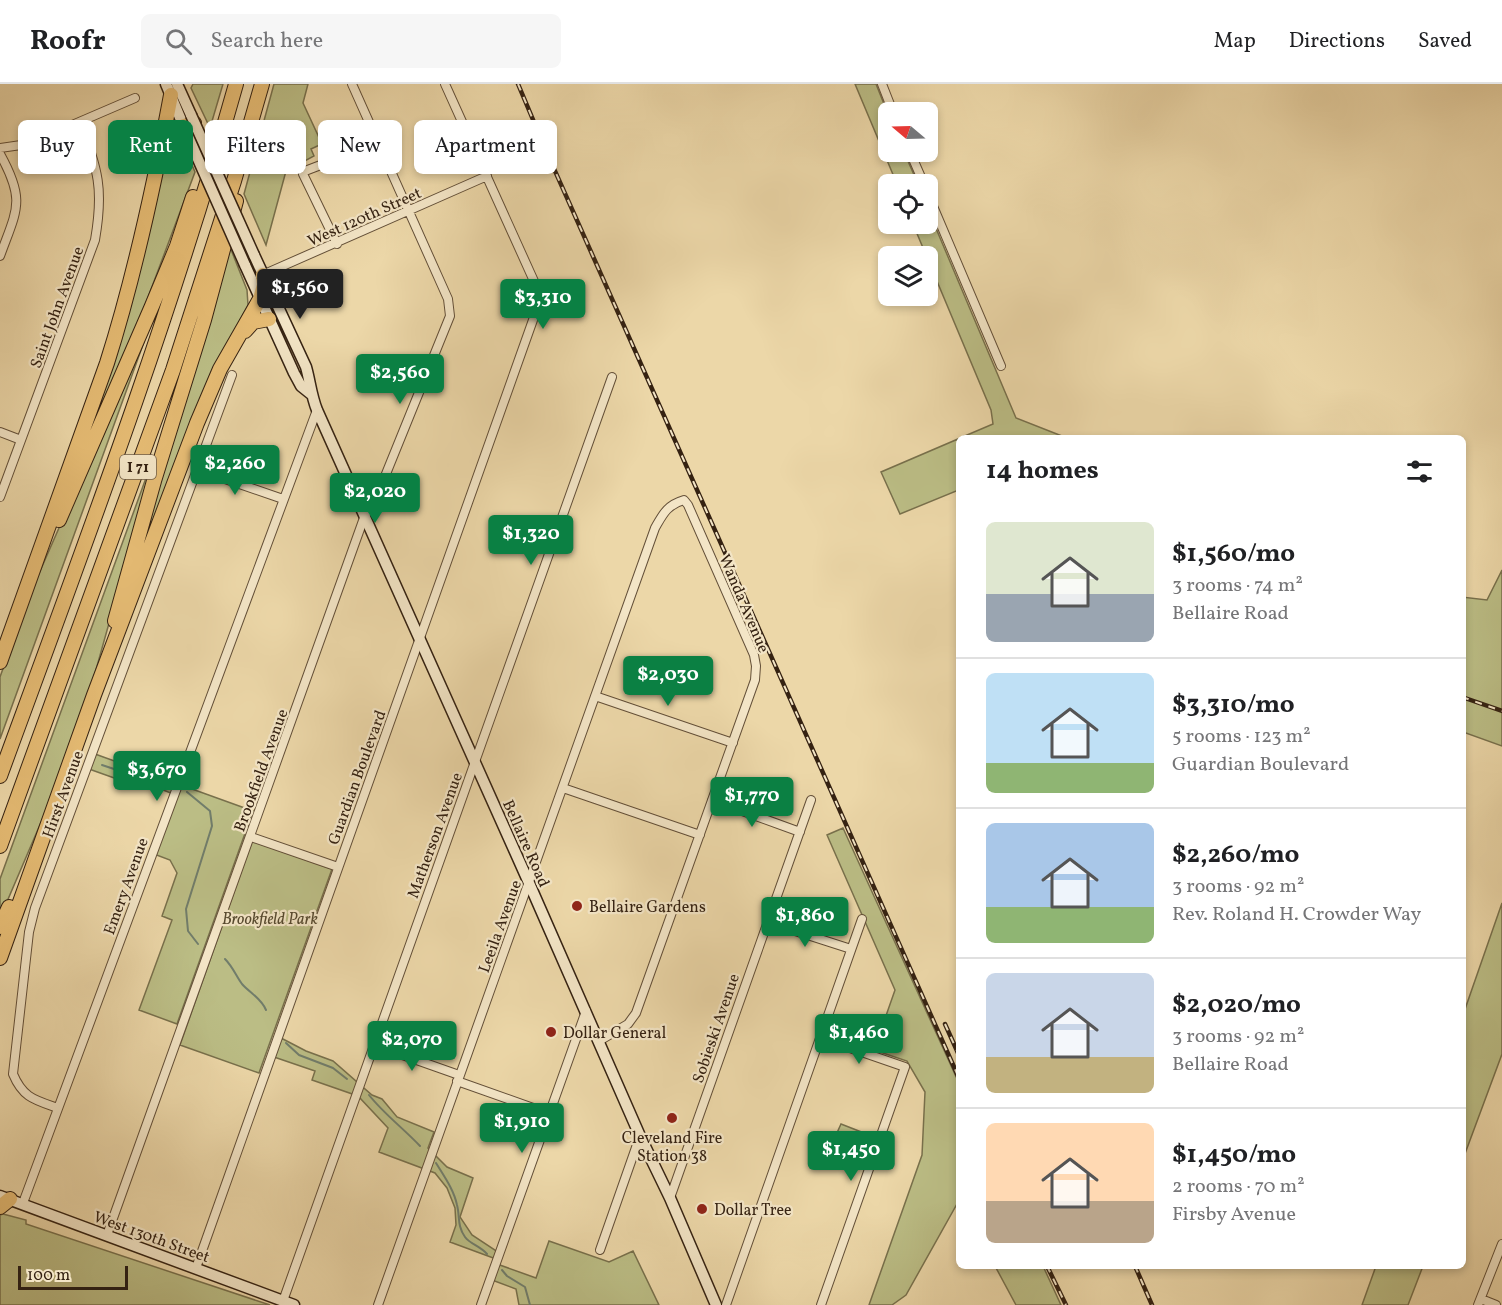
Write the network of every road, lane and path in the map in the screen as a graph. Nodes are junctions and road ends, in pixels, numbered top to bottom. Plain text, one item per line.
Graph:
1 (235, 84) edge
2 (262, 84) edge
3 (352, 84) edge
4 (446, 84) edge
5 (882, 84) edge
6 (171, 88) edge
7 (135, 98) dead end
8 (889, 102) edge
9 (85, 120) edge
10 (165, 120) edge
11 (187, 120) edge
12 (368, 120) edge
13 (193, 132) edge
14 (193, 134) edge
15 (18, 145) edge
16 (0, 148) edge
17 (0, 154) edge
18 (318, 166) edge
19 (96, 168) edge
20 (155, 174) edge
21 (392, 174) edge
22 (487, 176) junction
23 (408, 211) junction
24 (938, 218) edge
25 (337, 244) junction
26 (0, 256) edge
27 (257, 277) junction
28 (260, 299) junction
29 (269, 319) junction
30 (234, 344) junction
31 (1001, 366) dead end
32 (232, 375) dead end
33 (612, 377) dead end
34 (311, 394) junction
35 (317, 410) junction
36 (0, 432) edge
37 (21, 440) junction
38 (196, 468) junction
39 (0, 497) edge
40 (283, 499) junction
41 (684, 501) joint
42 (365, 515) junction
43 (22, 601) junction
44 (420, 640) junction
45 (0, 662) edge
46 (94, 695) junction
47 (595, 696) junction
48 (733, 743) junction
49 (475, 763) junction
50 (65, 775) junction
51 (0, 776) edge
52 (563, 788) junction
53 (712, 800) junction
54 (811, 800) dead end
55 (800, 832) junction
56 (700, 835) junction
57 (251, 837) junction
58 (0, 846) edge
59 (338, 867) junction
60 (529, 883) junction
61 (862, 919) dead end
62 (767, 922) junction
63 (0, 927) edge
64 (851, 950) junction
65 (0, 958) edge
66 (586, 1011) junction
67 (821, 1038) junction
68 (599, 1041) junction
69 (374, 1045) junction
70 (458, 1078) junction
71 (58, 1108) junction
72 (550, 1114) junction
73 (640, 1136) junction
74 (670, 1198) junction
75 (8, 1201) edge
76 (107, 1235) junction
77 (1502, 1244) edge
78 (600, 1250) dead end
79 (196, 1268) junction
80 (1479, 1302) edge
81 (288, 1303) edge
82 (378, 1305) edge
83 (481, 1305) edge
84 (716, 1305) edge
85 (726, 1305) edge
86 (821, 1305) edge
87 (1496, 1305) edge

1 - 43 highway
1 - 51 highway, I 71
2 - 46 highway
2 - 58 highway, I 71
3 - 12 street
4 - 22 street
5 - 8 street
6 - 10 highway
6 - 11 street, Bellaire Road
7 - 9 street
13 - 27 street, Bellaire Road, bridge
14 - 27 street, Bellaire Road, bridge
15 - 16 street
17 - 26 street
18 - 25 street
19 - 37 street, Saint John Avenue
20 - 43 highway
21 - 23 street
22 - 23 street, West 120th Street
22 - 44 street, Guardian Boulevard
23 - 25 street, West 120th Street
23 - 42 street, Brookfield Avenue
24 - 31 street
25 - 27 street, West 120th Street
27 - 28 highway
27 - 34 street, Bellaire Road
28 - 29 street, Bellaire Road
28 - 30 highway
29 - 30 highway
29 - 34 street, Bellaire Road
30 - 46 highway
32 - 38 street, Hirst Avenue
33 - 49 street, Matherson Avenue
34 - 35 street, Bellaire Road
35 - 40 street, Emery Avenue
35 - 42 street, Bellaire Road
36 - 37 street
37 - 39 street, Saint John Avenue
38 - 40 street
38 - 71 street, Hirst Avenue
40 - 71 street, Emery Avenue
41 - 47 street, Leeila Avenue
41 - 48 street, Wanda Avenue
42 - 44 street, Bellaire Road
42 - 57 street, Brookfield Avenue
43 - 45 highway
44 - 49 street, Bellaire Road
44 - 59 street, Guardian Boulevard
46 - 50 highway
47 - 48 street
47 - 52 street, Leeila Avenue
48 - 53 street, Wanda Avenue
49 - 60 street, Bellaire Road
49 - 69 street, Matherson Avenue
50 - 63 highway
50 - 65 highway
52 - 56 street
52 - 60 street, Leeila Avenue
53 - 55 street
53 - 56 street, Wanda Avenue
54 - 55 street, Sobieski Avenue
55 - 62 street, Sobieski Avenue
56 - 68 street, Wanda Avenue
57 - 59 street
57 - 76 street, Brookfield Avenue
59 - 79 street, Guardian Boulevard
60 - 66 street, Bellaire Road
60 - 70 street, Leeila Avenue
61 - 64 street
62 - 64 street
62 - 74 street, Sobieski Avenue
64 - 67 street
66 - 68 street, Bellaire Road
66 - 72 street
67 - 85 street
67 - 86 street
68 - 73 street, Bellaire Road
69 - 70 street
69 - 81 street, Matherson Avenue
70 - 72 street
70 - 82 street, Leeila Avenue
71 - 75 street, Emery Avenue
72 - 83 street
73 - 74 street, Bellaire Road
73 - 78 street
74 - 84 street, Bellaire Road
75 - 76 street, West 130th Street
76 - 79 street, West 130th Street
77 - 80 street
79 - 81 street, West 130th Street
80 - 87 street

